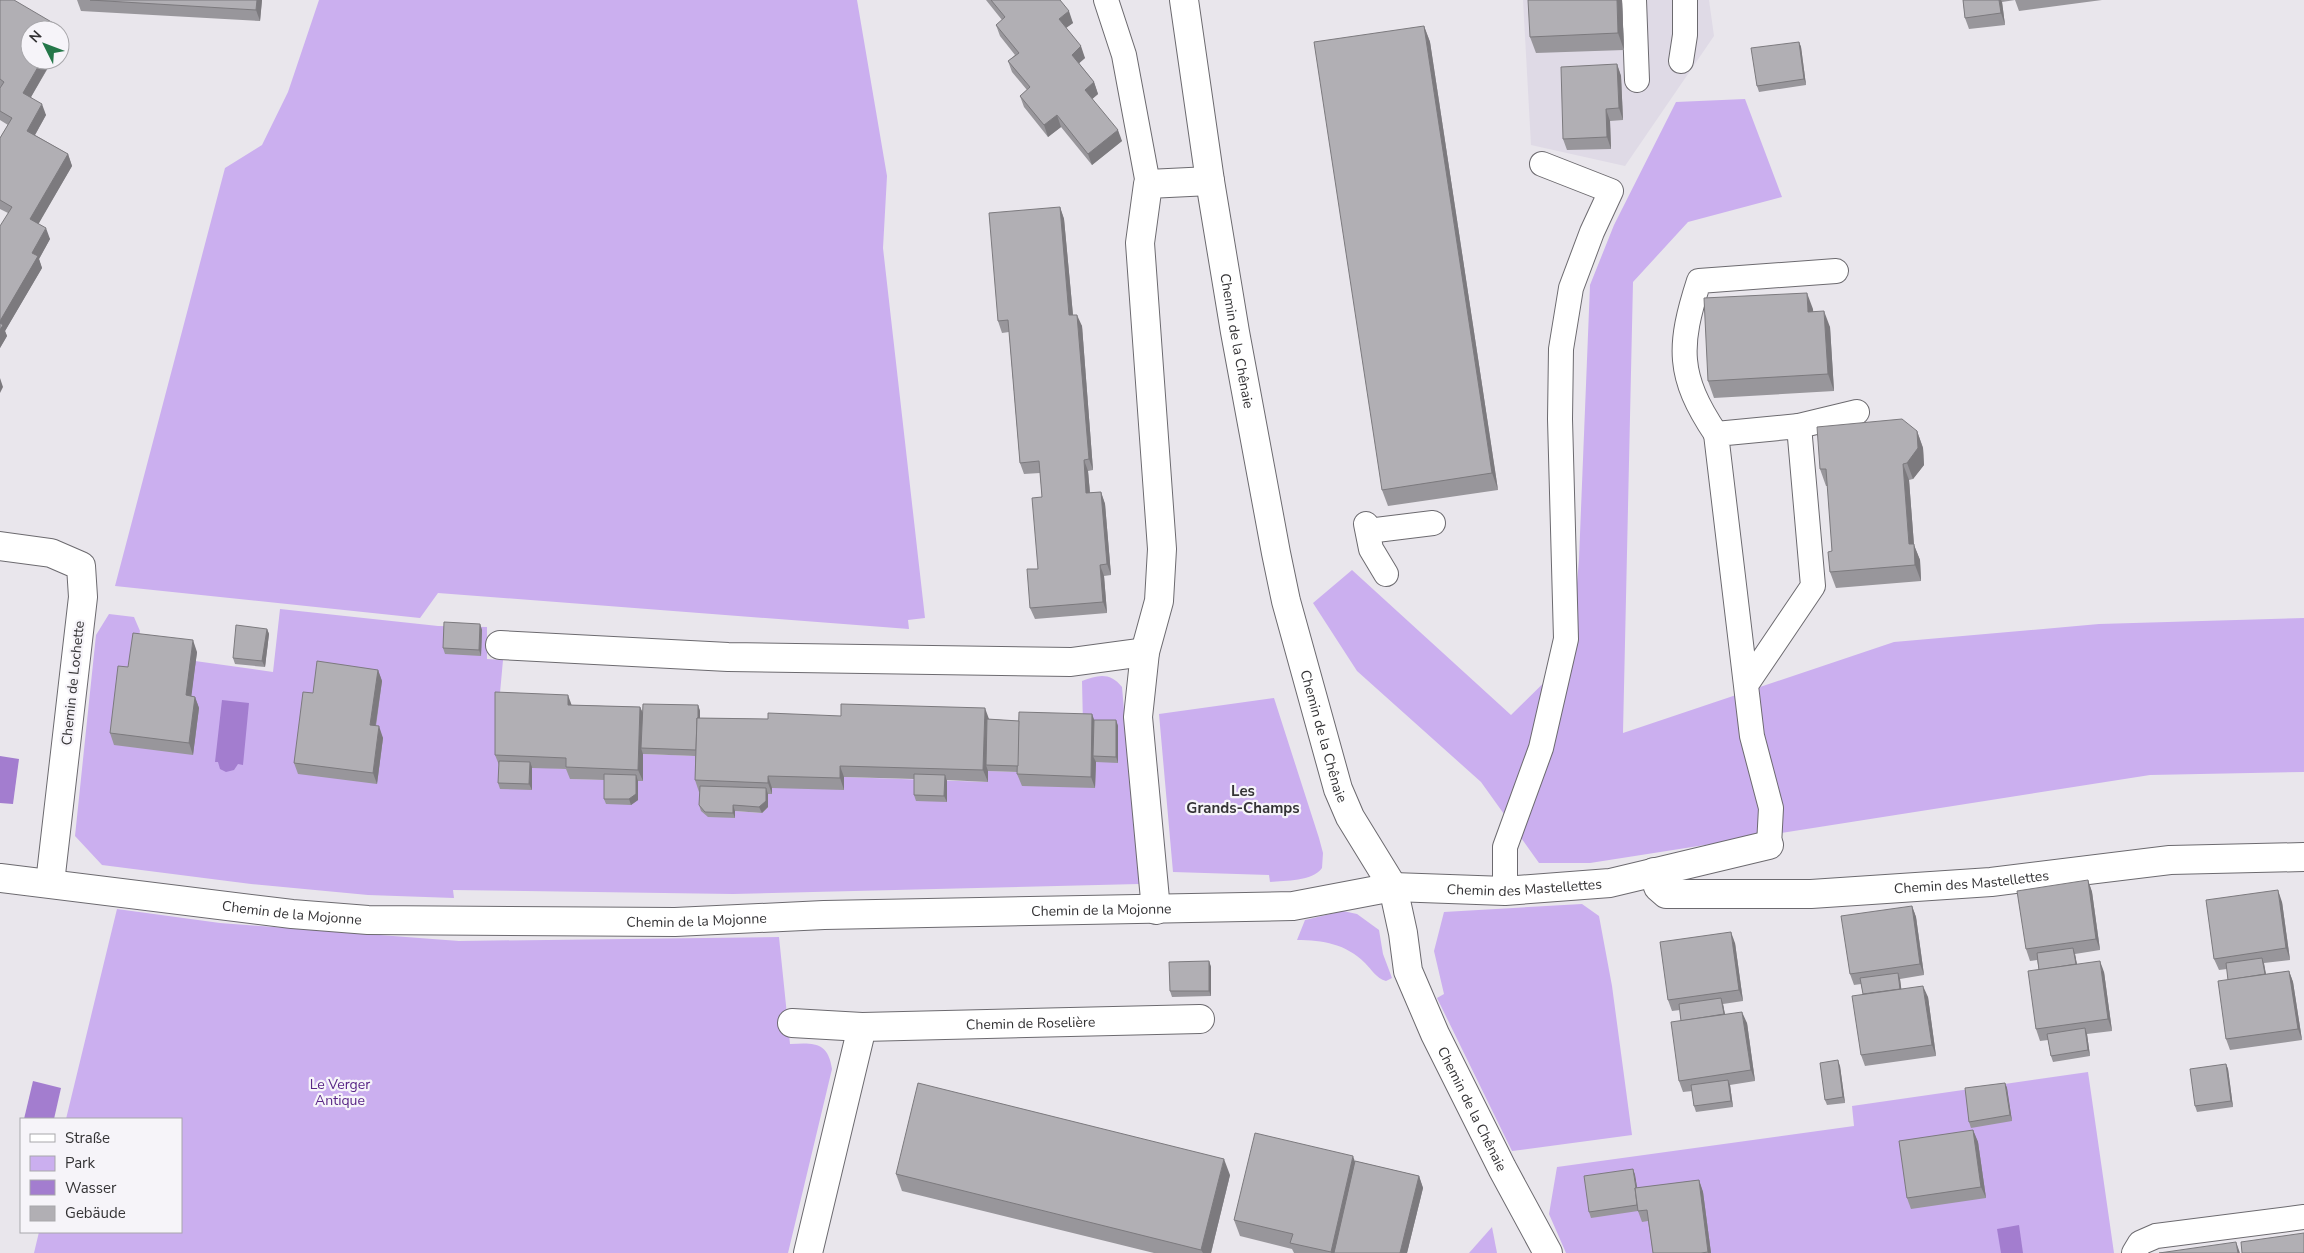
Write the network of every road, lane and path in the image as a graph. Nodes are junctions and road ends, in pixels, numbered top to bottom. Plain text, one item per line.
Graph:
1 (1106, 0) edge
2 (1184, 0) edge
3 (1634, 0) edge
4 (1685, 0) edge
5 (1681, 61) dead end
6 (1637, 80) dead end
7 (1542, 164) dead end
8 (1210, 181) junction
9 (1148, 184) junction
10 (1836, 271) dead end
11 (1858, 412) dead end
12 (1799, 426) junction
13 (1716, 434) junction
14 (1433, 522) dead end
15 (0, 546) edge
16 (1386, 574) dead end
17 (500, 645) dead end
18 (1145, 652) junction
19 (1746, 685) junction
20 (1769, 845) joint
21 (2304, 857) edge
22 (1654, 872) junction
23 (0, 878) edge
24 (50, 883) junction
25 (1393, 887) junction
26 (1505, 891) junction
27 (1156, 910) junction
28 (1200, 1020) dead end
29 (792, 1023) dead end
30 (862, 1027) junction
31 (2304, 1217) edge
32 (808, 1253) edge
33 (1548, 1253) edge
34 (2134, 1253) edge

1 - 9 lane
2 - 8 street, Chemin de la Chênaie
3 - 6 lane
4 - 5 lane
7 - 26 lane
8 - 9 street
8 - 25 street, Chemin de la Chênaie
9 - 18 street
10 - 13 lane
11 - 12 lane
12 - 13 lane
12 - 19 lane
13 - 19 lane
14 - 16 lane
15 - 24 street, Chemin de Lochette
17 - 18 street
18 - 27 street
19 - 20 lane
20 - 22 street, Chemin des Mastellettes
21 - 22 street, Chemin des Mastellettes
22 - 26 street, Chemin des Mastellettes
23 - 24 street, Chemin de la Mojonne
24 - 27 street, Chemin de la Mojonne
25 - 26 street, Chemin des Mastellettes
25 - 27 street, Chemin de la Mojonne
25 - 33 street, Chemin de la Chênaie
28 - 30 street, Chemin de Roselière
29 - 30 street, Chemin de Roselière
30 - 32 street
31 - 34 lane

